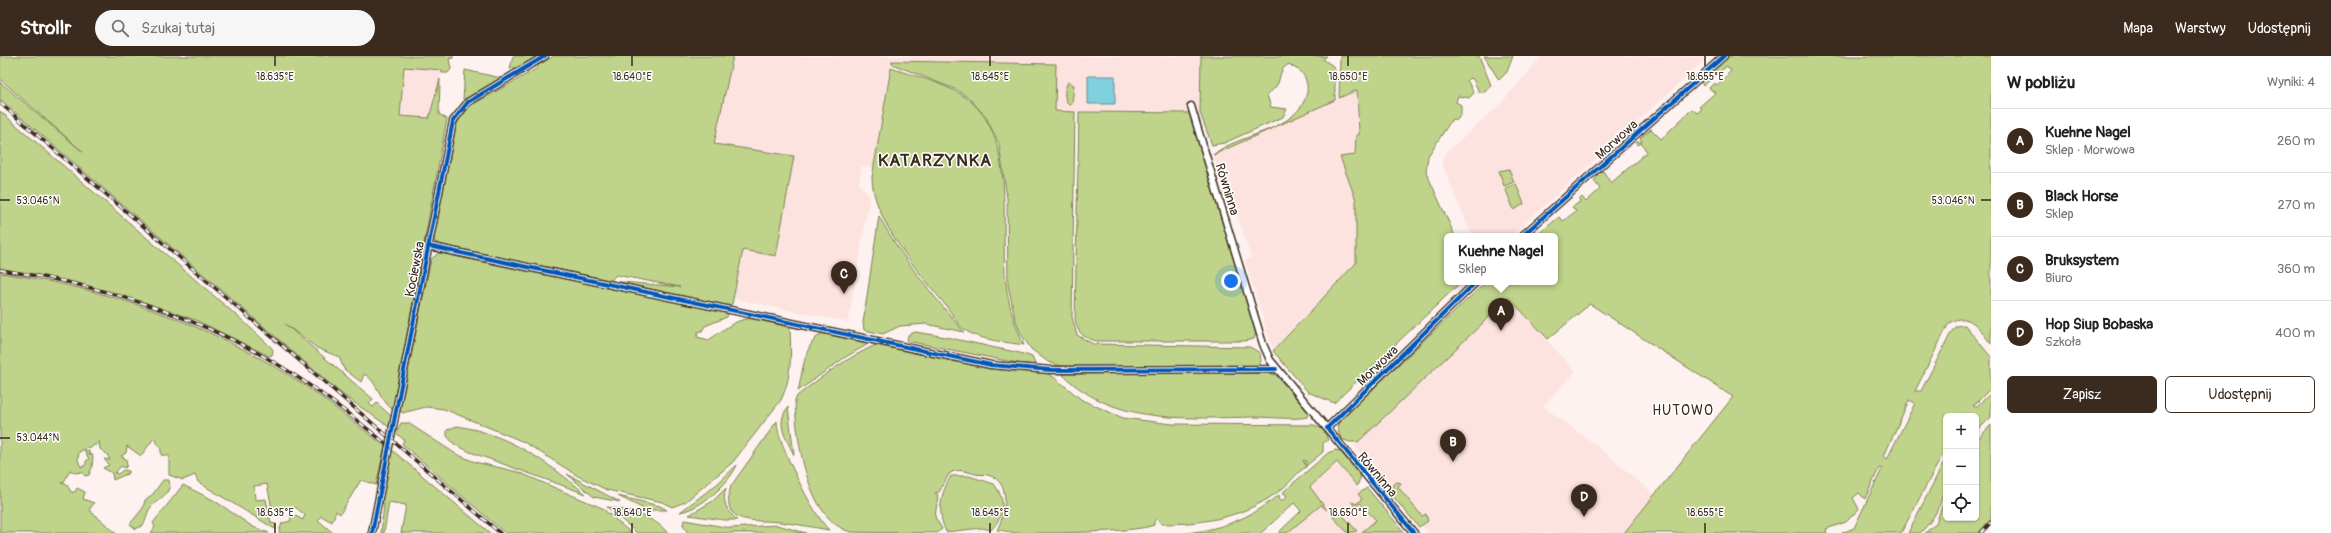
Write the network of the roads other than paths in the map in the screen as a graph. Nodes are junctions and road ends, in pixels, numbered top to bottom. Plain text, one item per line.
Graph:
1 (545, 56) edge
2 (1724, 56) edge
3 (1191, 106) dead end
4 (1525, 233) edge
5 (428, 246) junction
6 (1473, 285) edge
7 (1276, 369) junction
8 (1327, 428) junction
9 (372, 533) edge
10 (1414, 533) edge

1 - 5 street, Kociewska
2 - 4 street, Morwowa
3 - 7 street, Równinna
5 - 7 street
5 - 9 street, Kociewska
6 - 8 street, Morwowa
7 - 8 street, Równinna
8 - 10 street, Równinna

